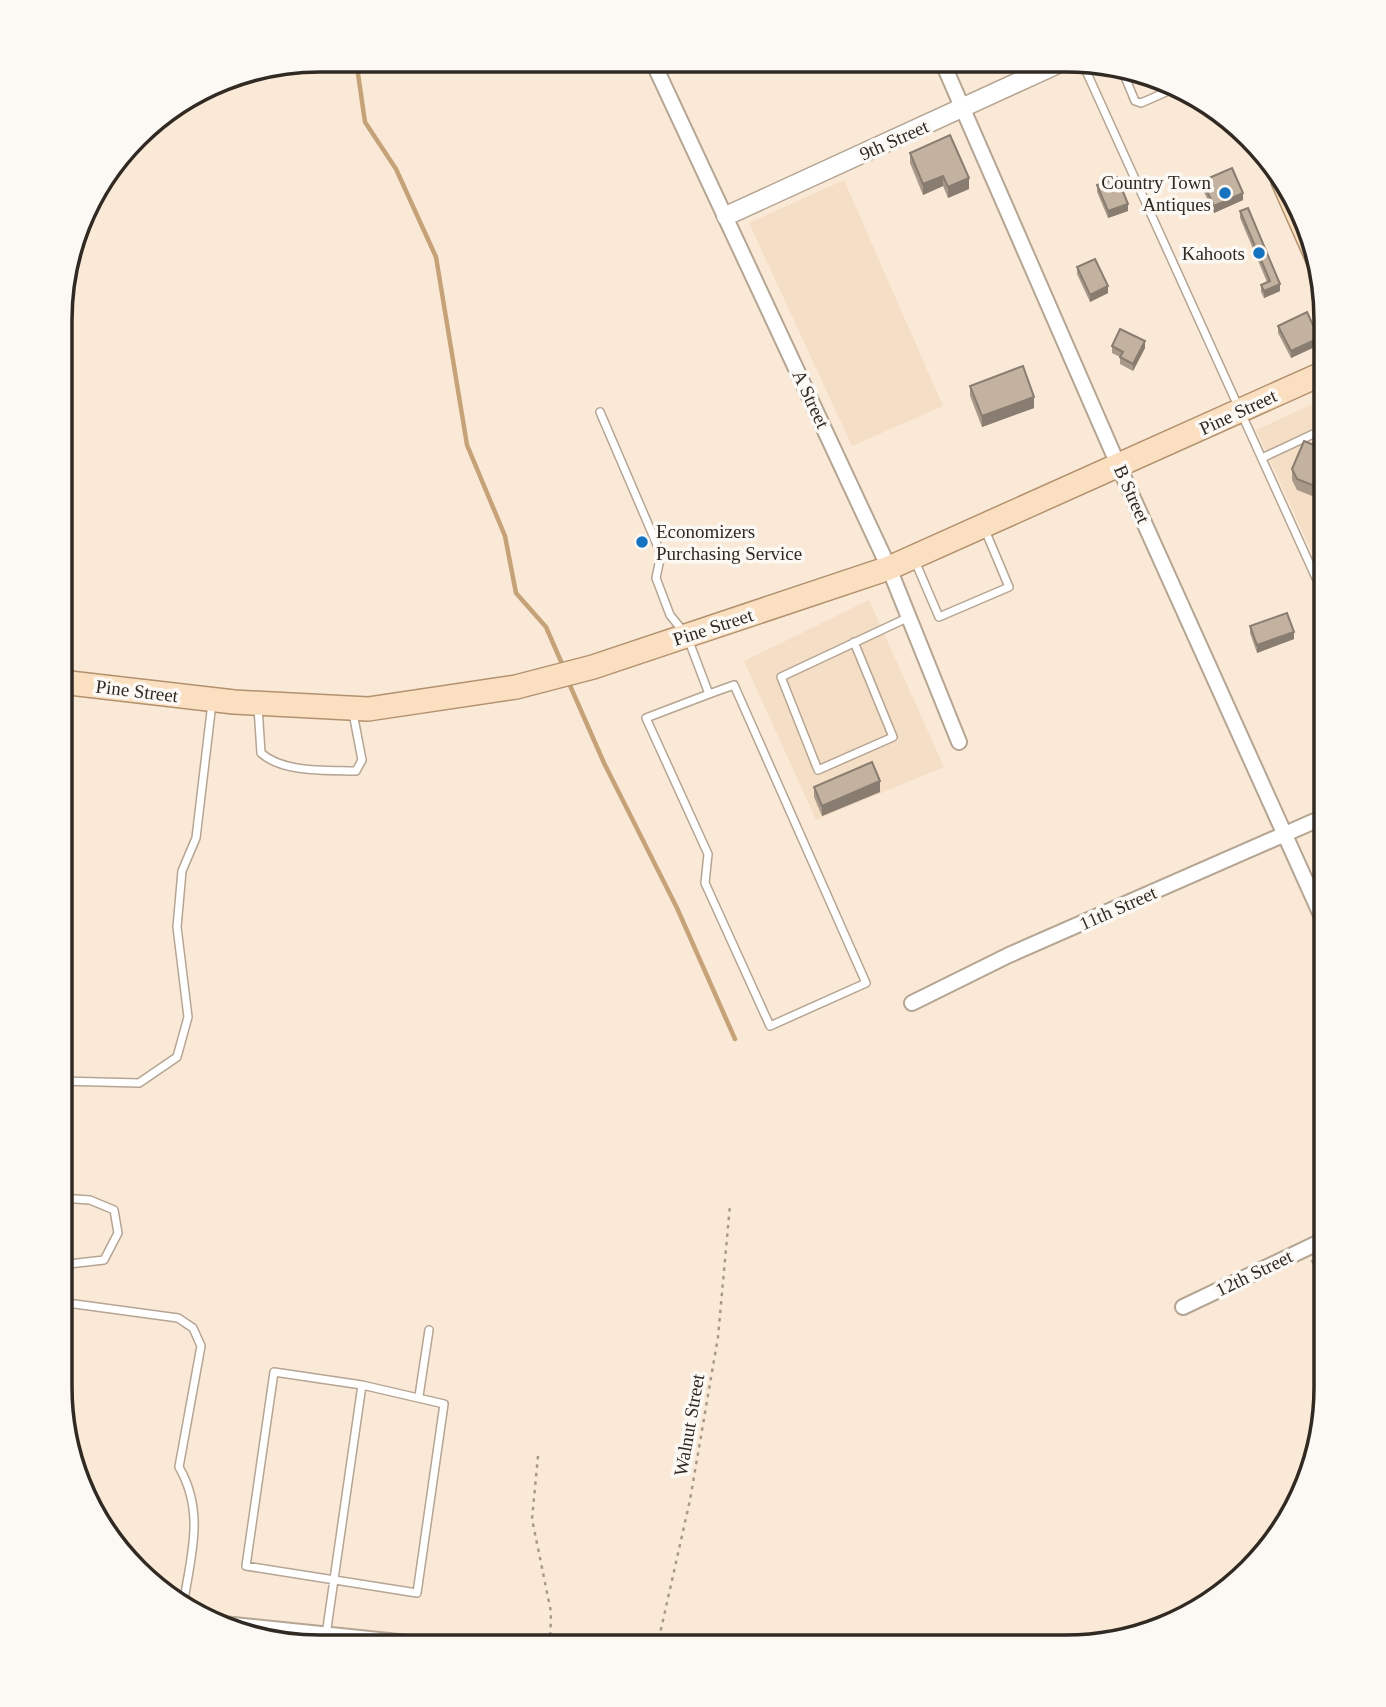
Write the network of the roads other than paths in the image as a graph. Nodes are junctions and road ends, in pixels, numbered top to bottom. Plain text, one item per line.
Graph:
1 (657, 72) edge
2 (947, 72) edge
3 (1040, 72) edge
4 (1087, 73) edge
5 (1126, 79) edge
6 (1164, 92) edge
7 (963, 108) junction
8 (726, 216) junction
9 (1314, 377) edge
10 (1240, 411) junction
11 (600, 412) dead end
12 (1314, 434) edge
13 (1262, 458) junction
14 (1119, 467) junction
15 (983, 527) junction
16 (914, 557) junction
17 (889, 568) junction
18 (1314, 573) edge
19 (909, 617) junction
20 (687, 636) junction
21 (854, 642) junction
22 (72, 683) edge
23 (709, 694) junction
24 (213, 699) junction
25 (258, 703) junction
26 (352, 708) junction
27 (960, 742) dead end
28 (1314, 821) edge
29 (1286, 834) junction
30 (1314, 898) edge
31 (912, 1003) dead end
32 (72, 1081) edge
33 (72, 1199) edge
34 (1314, 1245) edge
35 (72, 1263) edge
36 (72, 1304) edge
37 (1183, 1307) dead end
38 (429, 1330) dead end
39 (362, 1385) junction
40 (419, 1396) junction
41 (333, 1580) junction
42 (185, 1595) edge
43 (262, 1628) edge
44 (326, 1635) joint

1 - 8 street, A Street
2 - 7 street, B Street
3 - 7 street, 9th Street
4 - 10 lane
5 - 6 lane
7 - 8 street, 9th Street
7 - 14 street, B Street
8 - 17 street, A Street
9 - 10 main road, Pine Street
10 - 13 lane
10 - 14 main road, Pine Street
11 - 20 lane
12 - 13 lane
13 - 18 lane
14 - 15 main road, Pine Street
14 - 29 street, B Street
15 - 16 main road, Pine Street
15 - 16 lane
16 - 17 main road, Pine Street
17 - 19 street, A Street
17 - 20 main road, Pine Street
19 - 21 lane
19 - 27 street, A Street
20 - 23 lane
20 - 26 main road, Pine Street
21 - 21 lane
22 - 24 main road, Pine Street
23 - 23 lane
24 - 25 main road, Pine Street
24 - 32 lane
25 - 26 main road, Pine Street
25 - 26 lane
28 - 29 street, 11th Street
29 - 30 street, B Street
29 - 31 street, 11th Street
33 - 35 lane
34 - 37 street, 12th Street
36 - 42 lane
38 - 40 lane
39 - 40 lane
39 - 41 lane
39 - 41 lane
40 - 41 lane
41 - 44 lane
43 - 44 street

